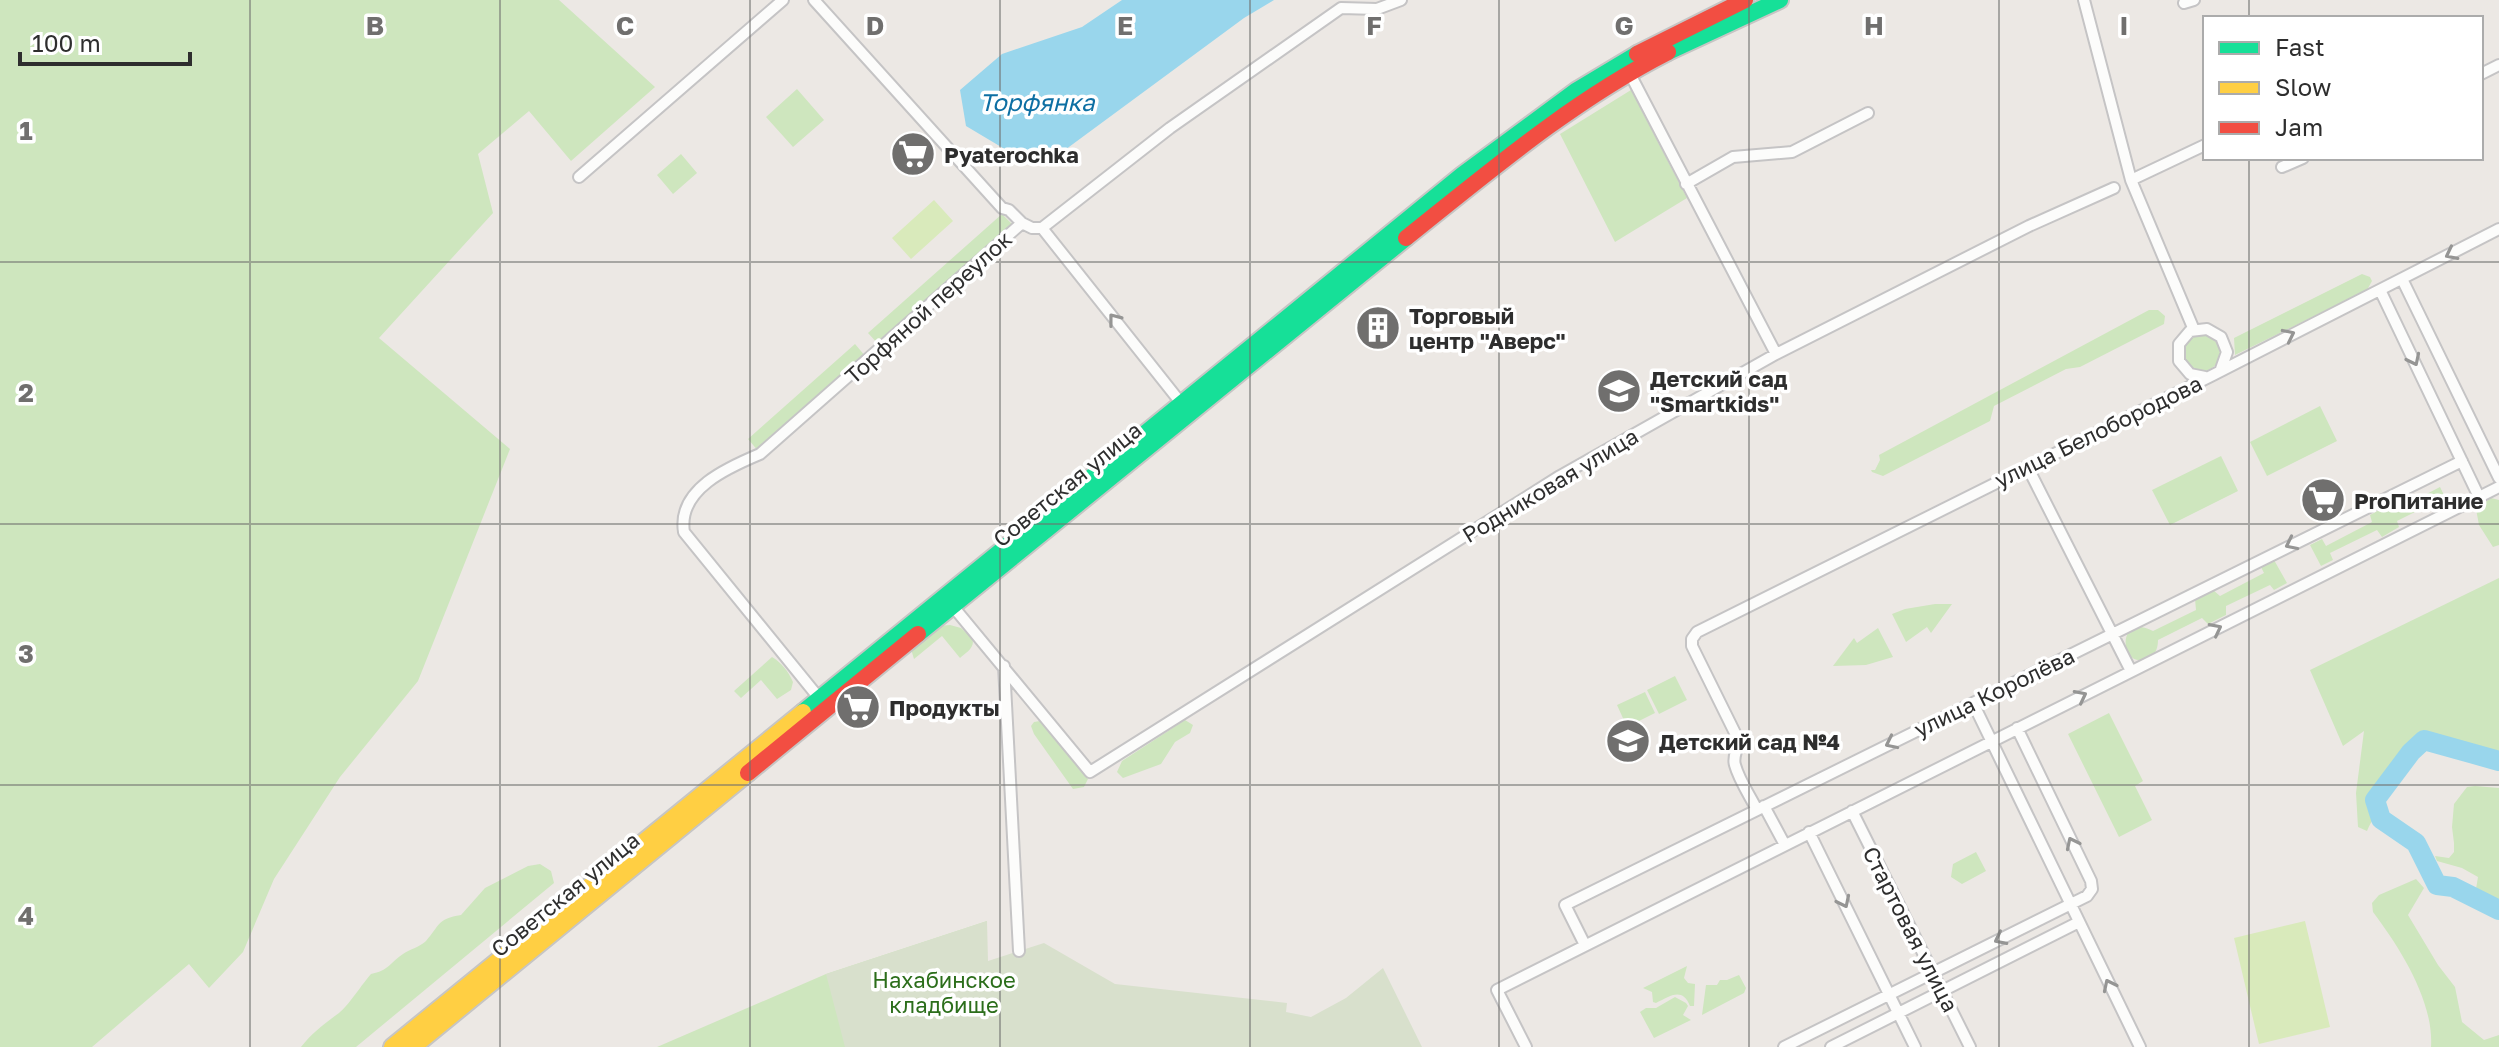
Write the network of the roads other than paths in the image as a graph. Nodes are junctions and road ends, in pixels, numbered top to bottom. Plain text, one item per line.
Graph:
1 (783, 0) edge
2 (814, 0) edge
3 (1401, 0) edge
4 (1745, 0) edge
5 (1780, 0) edge
6 (2084, 0) edge
7 (1629, 72) junction
8 (1868, 113) dead end
9 (2203, 146) edge
10 (2298, 160) edge
11 (2282, 167) dead end
12 (579, 177) dead end
13 (2131, 180) junction
14 (1686, 184) junction
15 (2114, 188) dead end
16 (1022, 223) junction
17 (1042, 228) junction
18 (2499, 229) edge
19 (2402, 279) junction
20 (2380, 290) junction
21 (2194, 330) junction
22 (1776, 354) junction
23 (2219, 370) junction
24 (2206, 377) junction
25 (1185, 408) junction
26 (2462, 461) junction
27 (2027, 466) junction
28 (2499, 478) edge
29 (2499, 487) edge
30 (2479, 497) junction
31 (949, 601) junction
32 (2112, 633) junction
33 (1004, 666) junction
34 (2131, 671) junction
35 (819, 698) junction
36 (1973, 703) junction
37 (2017, 728) junction
38 (1991, 741) junction
39 (1761, 808) junction
40 (1852, 811) junction
41 (1809, 832) junction
42 (1785, 845) junction
43 (2070, 904) junction
44 (2079, 922) junction
45 (1585, 945) junction
46 (1019, 951) dead end
47 (1933, 972) junction
48 (1942, 991) junction
49 (1889, 994) junction
50 (1899, 1013) junction
51 (392, 1047) edge
52 (413, 1047) edge
53 (1526, 1047) edge
54 (1784, 1047) edge
55 (1831, 1047) edge
56 (1915, 1047) edge
57 (1970, 1047) edge
58 (2140, 1047) edge

1 - 12 street
2 - 16 street
3 - 17 street, Торфяной переулок
4 - 25 main road, Советская улица
5 - 7 main road, Советская улица
6 - 13 street
7 - 14 street
7 - 25 main road, Советская улица
8 - 14 street
9 - 13 street
10 - 11 street
13 - 21 street
14 - 22 street
15 - 22 street, Родниковая улица
16 - 17 street, Торфяной переулок
16 - 35 street, Торфяной переулок
25 -> 17 street
18 -> 19 street, улица Белобородова
19 - 20 street, улица Белобородова
19 - 28 street
23 -> 20 street, улица Белобородова
20 -> 26 street
21 - 23 street
21 - 24 street
22 - 33 street, Родниковая улица
23 - 24 street, улица Белобородова
24 - 27 street, улица Белобородова
25 - 31 main road, Советская улица
26 - 30 street
26 -> 32 street, улица Королёва
27 - 32 street
27 - 39 street, улица Белобородова
29 - 30 street, улица Королёва
34 -> 30 street, улица Королёва
31 - 33 street
31 - 35 main road, Советская улица
31 - 52 main road, Советская улица
32 - 34 street
32 - 36 street, улица Королёва
33 - 46 street
37 -> 34 street, улица Королёва
35 - 51 main road, Советская улица
36 - 38 street
36 -> 39 street, улица Королёва
37 - 38 street, улица Королёва
43 -> 37 street
38 - 40 street, улица Королёва
38 - 43 street
39 - 42 street
39 - 45 street, улица Королёва
40 - 41 street, улица Королёва
40 - 47 street, Стартовая улица
41 - 42 street, улица Королёва
41 -> 49 street
42 - 45 street, улица Королёва
43 - 44 street
43 -> 47 street
44 - 48 street
58 -> 44 street
45 - 53 street, улица Королёва
47 - 48 street, Стартовая улица
47 - 49 street
48 - 50 street
48 - 57 street, Стартовая улица
49 - 50 street
49 - 54 street
50 - 55 street
50 - 56 street

